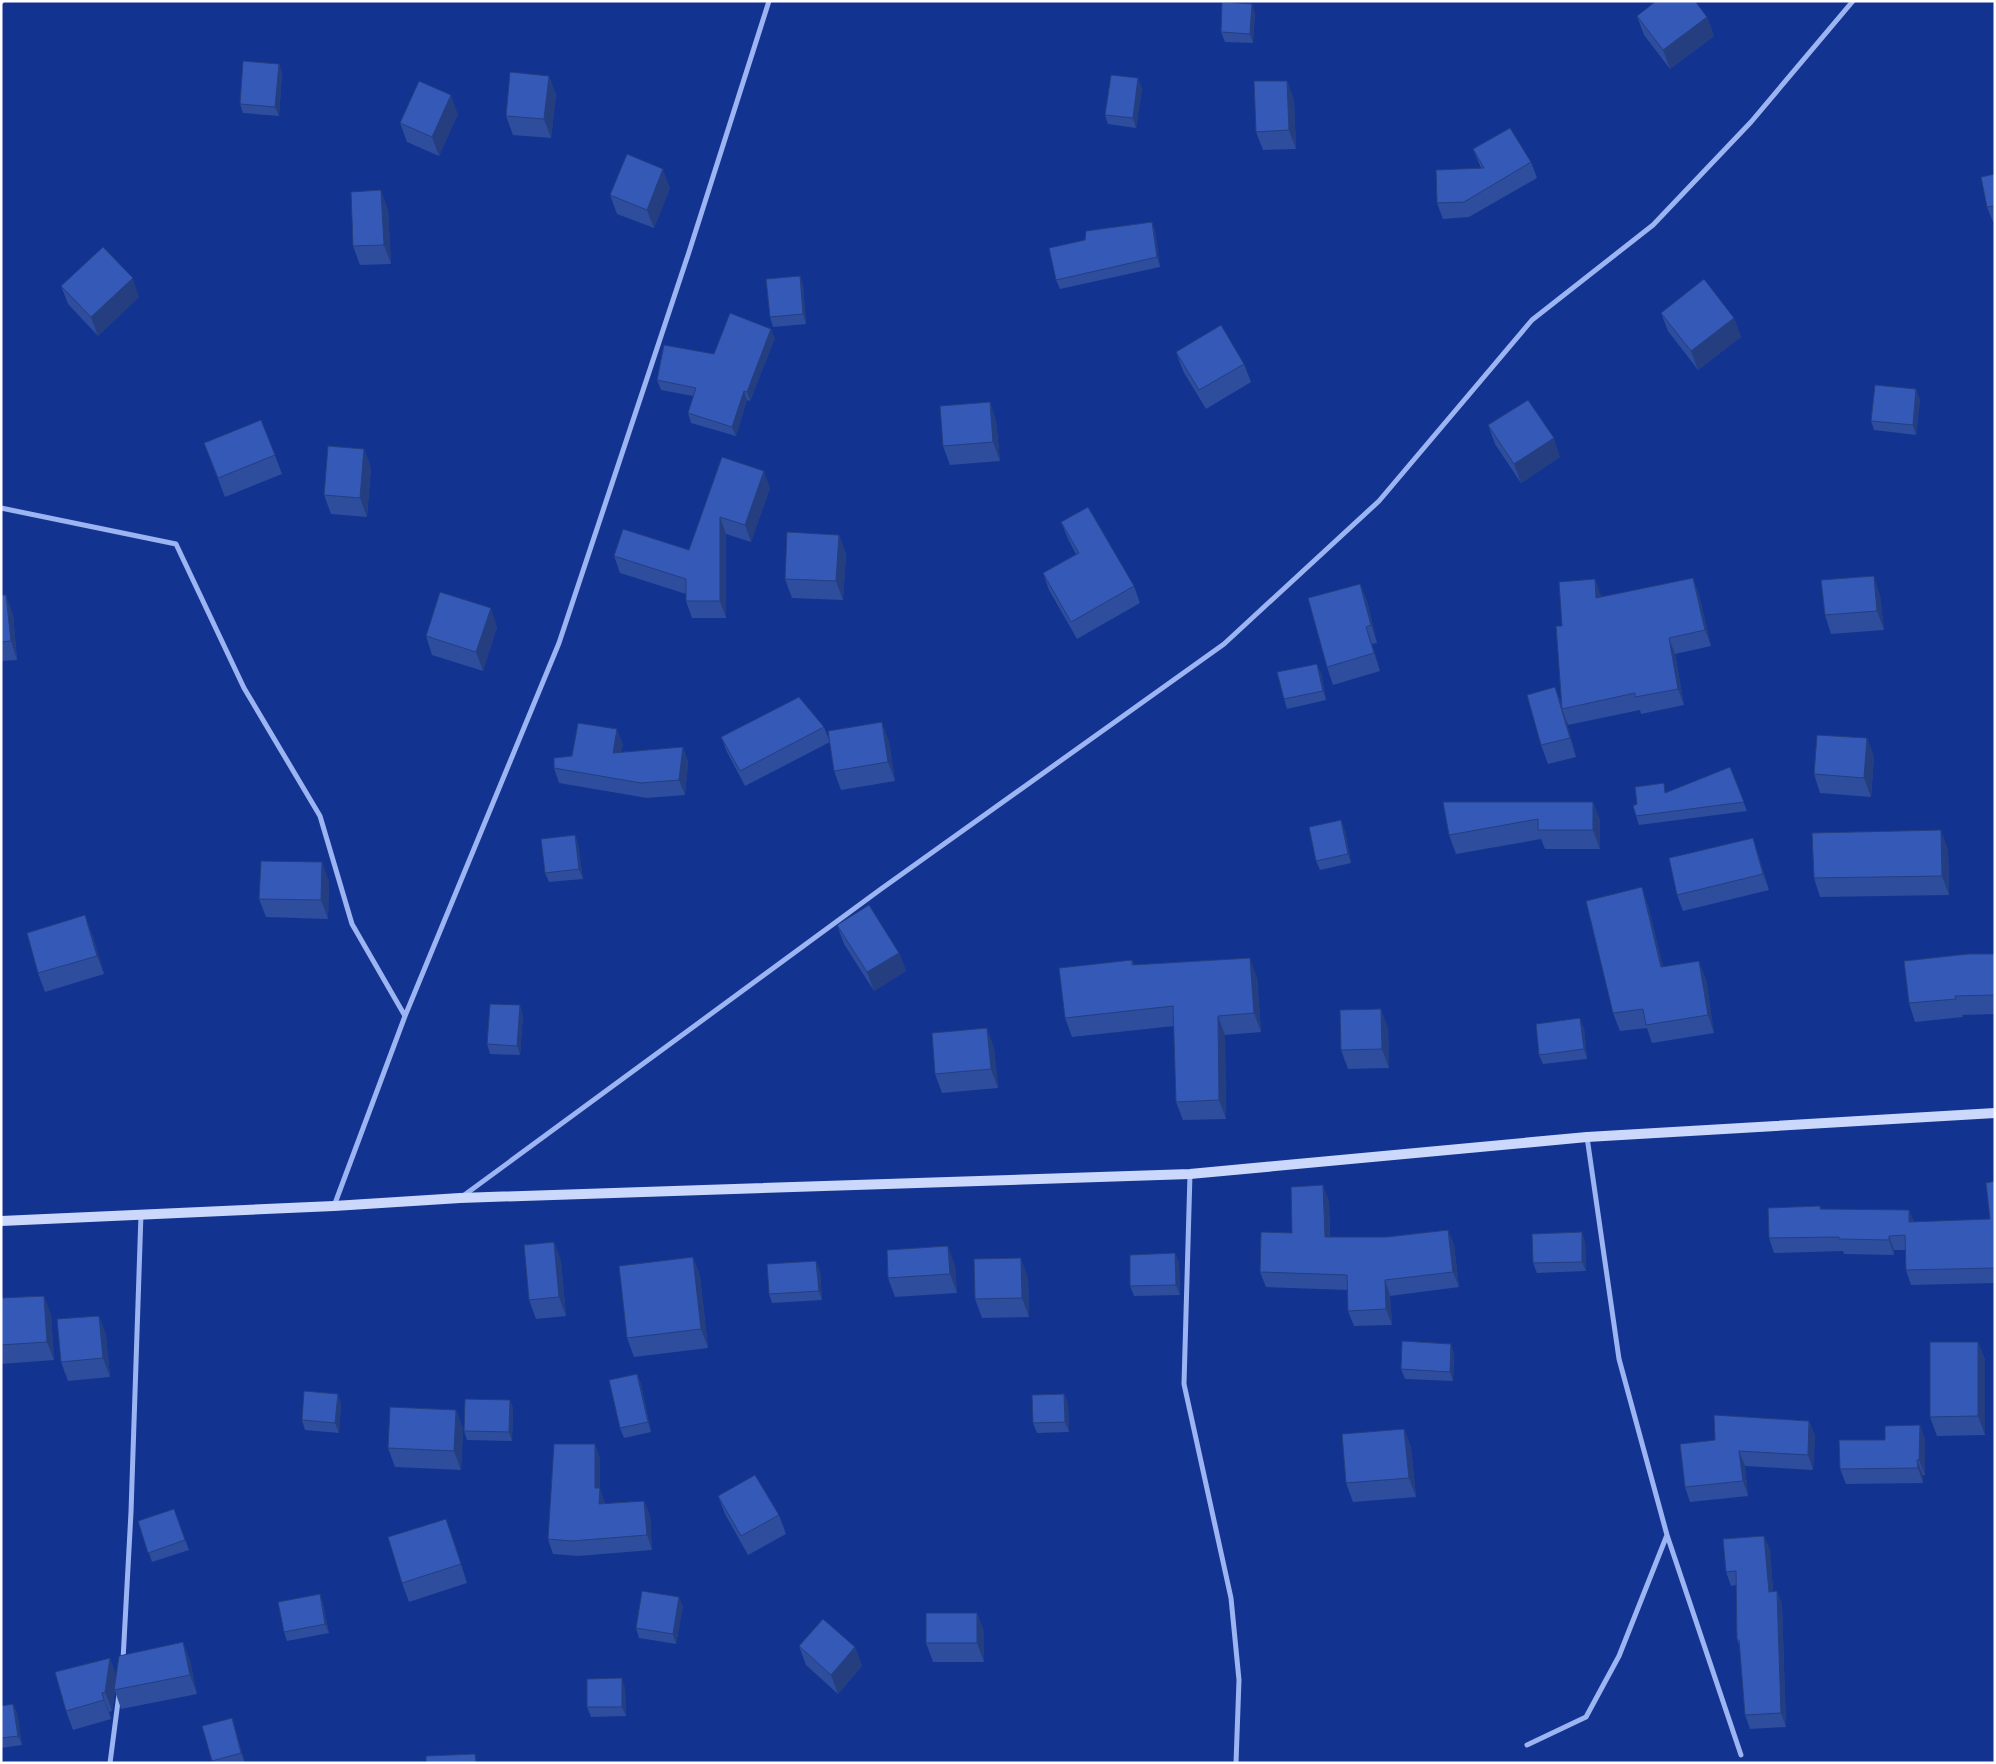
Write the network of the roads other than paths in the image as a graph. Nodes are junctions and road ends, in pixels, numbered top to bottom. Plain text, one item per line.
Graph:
1 (769, 1) edge
2 (1853, 1) edge
3 (1, 508) edge
4 (405, 1016) junction
5 (1995, 1113) edge
6 (1587, 1137) junction
7 (1190, 1174) junction
8 (460, 1198) junction
9 (334, 1206) junction
10 (141, 1214) junction
11 (1, 1221) edge
12 (1666, 1535) junction
13 (123, 1662) edge
14 (120, 1690) edge
15 (1527, 1745) dead end
16 (1741, 1755) dead end
17 (110, 1763) edge
18 (1236, 1763) edge

1 - 4 street
2 - 8 street
3 - 4 street
4 - 9 street
5 - 6 street
6 - 7 street
6 - 12 street
7 - 8 street
7 - 18 street
8 - 9 street
9 - 10 street
10 - 11 street
10 - 13 street
12 - 15 street
12 - 16 street
14 - 17 street

